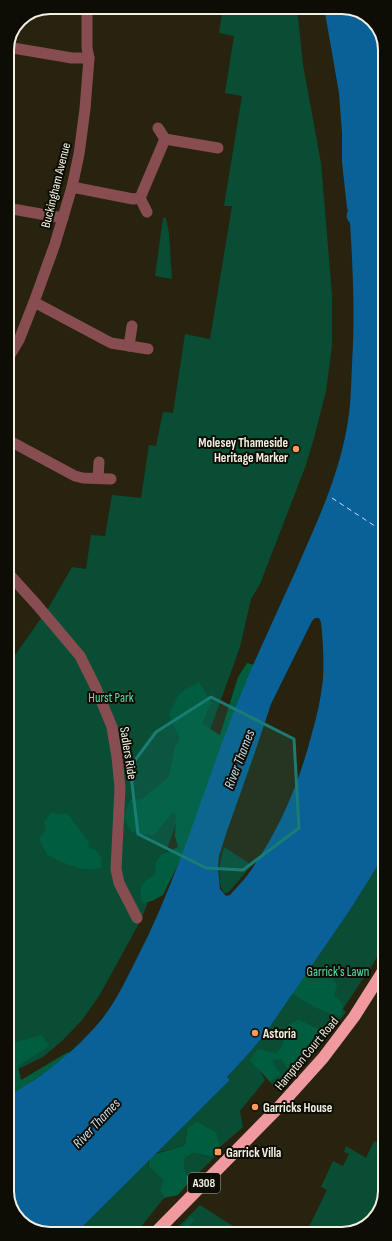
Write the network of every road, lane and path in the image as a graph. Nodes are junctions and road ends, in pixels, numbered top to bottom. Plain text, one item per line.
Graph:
1 (87, 14) edge
2 (14, 48) edge
3 (89, 58) junction
4 (158, 128) dead end
5 (165, 139) junction
6 (218, 148) dead end
7 (72, 187) junction
8 (140, 198) junction
9 (14, 209) edge
10 (147, 212) dead end
11 (63, 218) junction
12 (34, 302) junction
13 (132, 326) dead end
14 (129, 346) junction
15 (14, 348) edge
16 (148, 349) dead end
17 (14, 443) edge
18 (99, 462) dead end
19 (98, 478) junction
20 (111, 479) dead end
21 (14, 582) edge
22 (137, 918) dead end
23 (378, 979) edge
24 (161, 1227) edge

1 - 3 street, Buckingham Avenue
2 - 3 street
3 - 7 street, Buckingham Avenue
4 - 5 street
5 - 6 street
5 - 8 street
7 - 8 street
7 - 11 street, Buckingham Avenue
8 - 10 street
9 - 11 street
11 - 12 street, Buckingham Avenue
12 - 14 street
12 - 15 street, Buckingham Avenue
13 - 14 street
14 - 16 street
17 - 19 street
18 - 19 street
19 - 20 street
21 - 22 street, Sadlers Ride
23 - 24 highway, Hampton Court Road / A308

